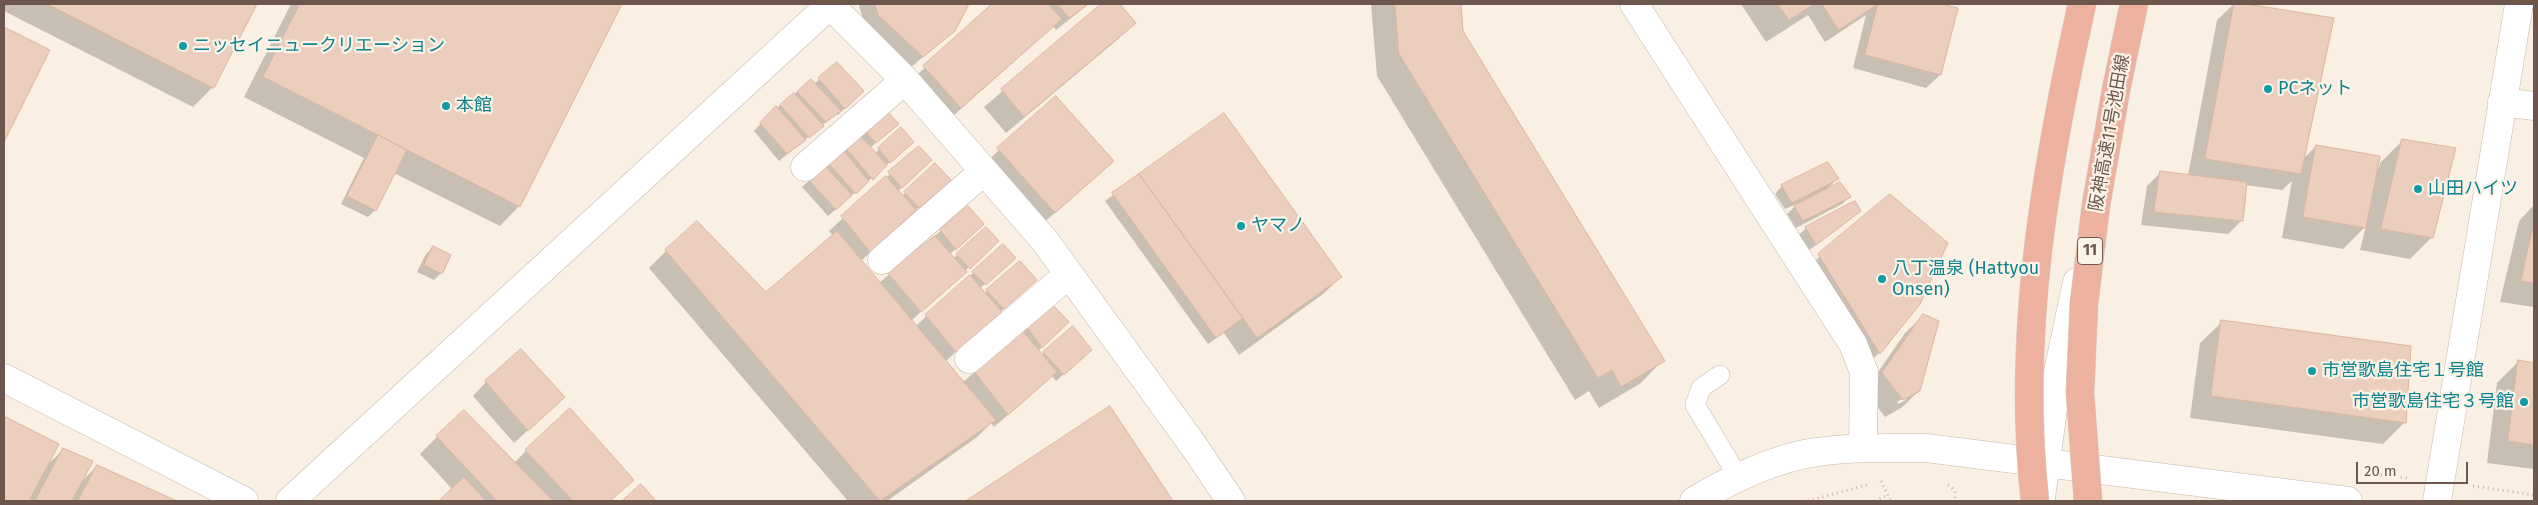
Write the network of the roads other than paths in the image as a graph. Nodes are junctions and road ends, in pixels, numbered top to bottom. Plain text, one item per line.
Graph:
1 (830, 4) edge
2 (1634, 4) edge
3 (2082, 4) edge
4 (2134, 4) edge
5 (2147, 4) edge
6 (2519, 4) edge
7 (905, 80) junction
8 (2502, 102) junction
9 (2534, 106) edge
10 (805, 167) dead end
11 (984, 171) junction
12 (882, 260) dead end
13 (1069, 274) junction
14 (969, 359) dead end
15 (1720, 375) dead end
16 (4, 378) edge
17 (1863, 448) junction
18 (2045, 461) junction
19 (1739, 478) junction
20 (244, 501) edge
21 (290, 501) edge
22 (1231, 501) edge
23 (1694, 501) edge
24 (2035, 501) edge
25 (2041, 501) edge
26 (2088, 501) edge
27 (2348, 501) edge
28 (2437, 501) edge

1 - 7 street
1 - 21 street
2 - 17 street
3 - 24 highway, bridge
4 - 26 highway, 阪神高速11号池田線 / 11, bridge
5 - 18 street
6 - 8 street
7 - 10 street
7 - 11 street
8 - 9 street
8 - 28 street
11 - 12 street
11 - 13 street
13 - 14 street
13 - 22 street
15 - 19 lane
16 - 20 street
17 - 18 street
17 - 19 street
18 - 25 street
18 - 27 street
19 - 23 street

